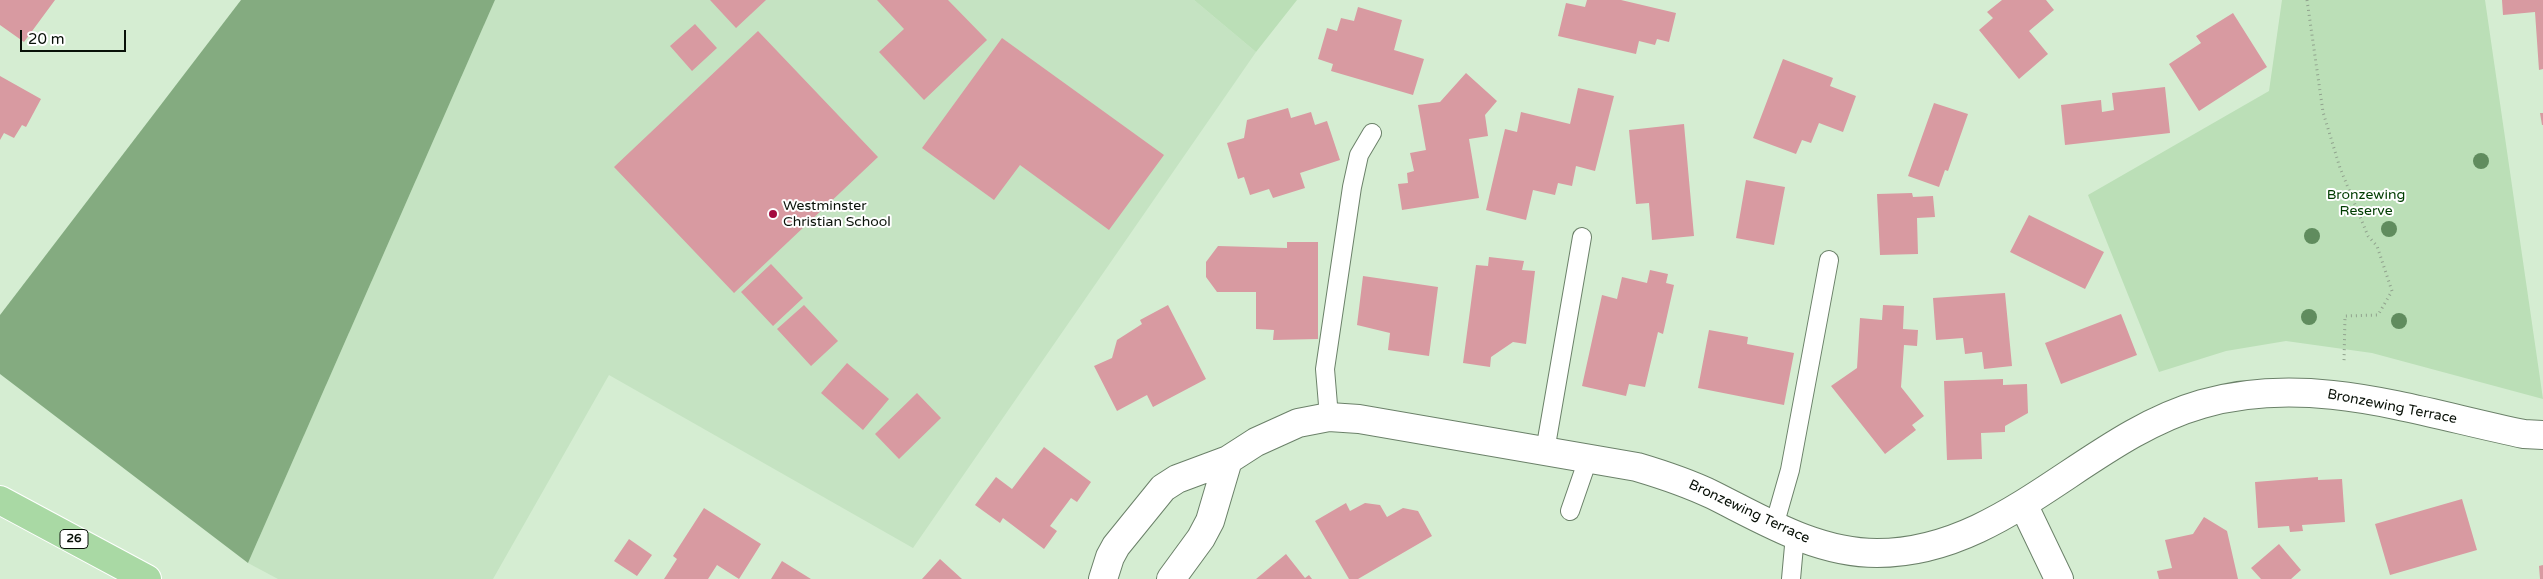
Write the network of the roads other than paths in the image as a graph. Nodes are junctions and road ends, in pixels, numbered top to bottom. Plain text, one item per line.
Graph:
1 (1372, 132) dead end
2 (1582, 237) dead end
3 (1829, 260) dead end
4 (1329, 417) junction
5 (2543, 435) edge
6 (1545, 450) junction
7 (1588, 458) junction
8 (1228, 460) junction
9 (0, 500) edge
10 (2023, 504) junction
11 (1570, 511) dead end
12 (1785, 531) junction
13 (147, 579) edge
14 (1103, 579) edge
15 (1171, 579) edge
16 (1791, 579) edge
17 (2059, 579) edge

1 - 4 lane
2 - 6 lane
3 - 12 lane
4 - 6 street, Bronzewing Terrace
4 - 8 street, Bronzewing Terrace
5 - 10 street, Bronzewing Terrace
6 - 7 street, Bronzewing Terrace
7 - 11 lane
7 - 12 street, Bronzewing Terrace
8 - 14 street, Bronzewing Terrace
8 - 15 street
9 - 13 main road, 26
10 - 12 street, Bronzewing Terrace
10 - 17 street
12 - 16 lane

